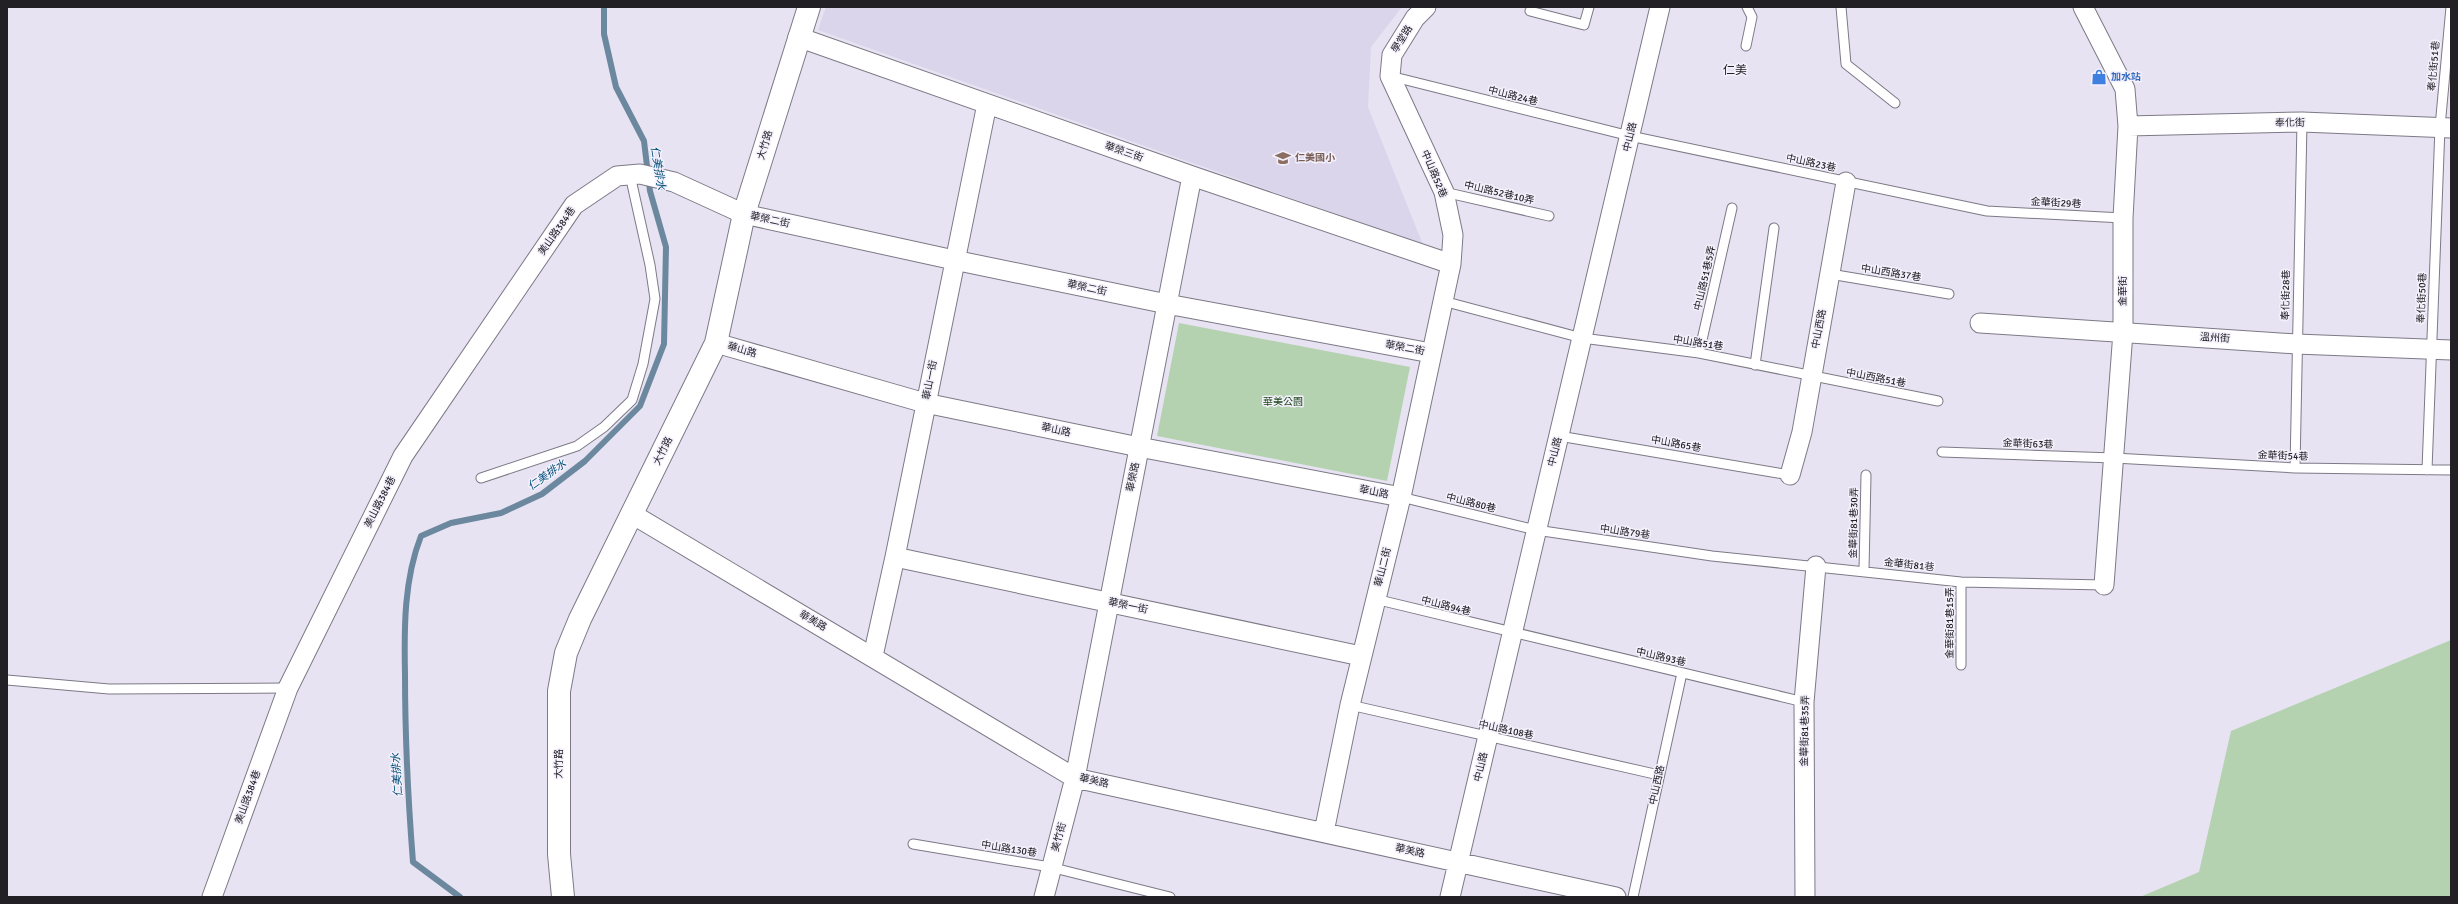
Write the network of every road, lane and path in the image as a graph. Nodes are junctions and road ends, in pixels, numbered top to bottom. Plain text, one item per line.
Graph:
1 (809, 7) edge
2 (1426, 7) edge
3 (1588, 7) edge
4 (1660, 7) edge
5 (1747, 7) edge
6 (1841, 7) edge
7 (2083, 7) edge
8 (2450, 7) edge
9 (1530, 11) dead end
10 (798, 37) junction
11 (1746, 46) dead end
12 (1390, 76) junction
13 (1895, 103) dead end
14 (987, 104) junction
15 (2302, 122) junction
16 (2128, 126) junction
17 (2446, 128) edge
18 (1630, 136) junction
19 (635, 174) junction
20 (1192, 176) junction
21 (1846, 182) junction
22 (1444, 192) junction
23 (1732, 208) dead end
24 (1987, 210) joint
25 (744, 214) junction
26 (1550, 216) dead end
27 (2123, 218) junction
28 (1774, 228) dead end
29 (954, 260) junction
30 (1452, 264) junction
31 (1830, 274) junction
32 (1949, 294) dead end
33 (1443, 301) junction
34 (1167, 304) junction
35 (1980, 323) dead end
36 (2122, 332) junction
37 (1582, 338) junction
38 (716, 343) junction
39 (2296, 344) junction
40 (2432, 349) junction
41 (2451, 350) edge
42 (1431, 353) junction
43 (1699, 353) junction
44 (1755, 365) junction
45 (1810, 377) junction
46 (1938, 401) dead end
47 (925, 403) junction
48 (1559, 436) junction
49 (1139, 448) junction
50 (1942, 452) dead end
51 (2114, 458) junction
52 (2295, 468) junction
53 (2427, 470) junction
54 (2451, 470) edge
55 (1790, 475) joint
56 (1866, 475) dead end
57 (481, 478) dead end
58 (1401, 497) junction
59 (632, 514) junction
60 (1536, 530) junction
61 (1712, 556) joint
62 (895, 558) junction
63 (1816, 566) junction
64 (1864, 571) junction
65 (1961, 582) junction
66 (2104, 585) joint
67 (1375, 599) junction
68 (1109, 602) junction
69 (1512, 634) junction
70 (873, 656) junction
71 (1361, 656) junction
72 (1961, 665) dead end
73 (1682, 672) junction
74 (7, 680) edge
75 (288, 688) junction
76 (1804, 702) junction
77 (1350, 705) junction
78 (1488, 738) junction
79 (1659, 774) junction
80 (1075, 778) junction
81 (1324, 832) junction
82 (913, 844) dead end
83 (1458, 862) junction
84 (1050, 867) junction
85 (212, 897) edge
86 (562, 897) edge
87 (1044, 897) edge
88 (1170, 897) edge
89 (1450, 897) edge
90 (1616, 897) edge
91 (1633, 897) edge
92 (1805, 897) edge

1 - 10 street, 大竹路
2 - 12 street, 學堂路
3 - 9 lane
4 - 18 street, 中山路
5 - 11 lane
6 - 13 lane
7 - 16 street, 金華街
8 - 17 lane, 奉化街51巷
10 - 14 street, 華榮三街
10 - 25 street, 大竹路
12 - 18 lane, 中山路24巷
12 - 22 street, 中山路52巷
14 - 20 street, 華榮三街
14 - 29 street, 華山一街
15 - 16 street, 奉化街
15 - 17 street, 奉化街
15 - 39 lane, 奉化街28巷
16 - 27 street, 金華街
17 - 40 lane, 奉化街50巷
18 - 21 lane, 中山路23巷
18 - 37 street, 中山路
19 - 25 street, 華榮二街
19 - 57 lane
19 - 75 street, 美山路384巷
20 - 30 street, 華榮三街
20 - 34 street, 華榮路
21 - 24 lane, 中山路23巷
21 - 31 street, 中山西路
22 - 26 lane, 中山路52巷10弄
22 - 30 street, 中山路52巷
23 - 43 lane, 中山路51巷5弄
24 - 27 lane, 金華街29巷
25 - 29 street, 華榮二街
25 - 38 street, 大竹路
27 - 36 street, 金華街
28 - 44 lane
29 - 34 street, 華榮二街
29 - 47 street, 華山一街
30 - 33 street, 中山路52巷
31 - 32 lane, 中山西路37巷
31 - 45 street, 中山西路
33 - 37 lane
33 - 42 street, 華山二街
34 - 42 street, 華榮二街
34 - 49 street, 華榮路
35 - 36 street, 溫州街
36 - 39 street, 溫州街
36 - 51 street, 金華街
37 - 43 lane, 中山路51巷
37 - 48 street, 中山路
38 - 47 street, 華山路
38 - 59 street, 大竹路
39 - 40 street, 溫州街
39 - 52 lane, 奉化街28巷
40 - 41 street, 溫州街
40 - 53 lane, 奉化街50巷
42 - 58 street, 華山二街
43 - 44 lane, 中山路51巷
44 - 45 lane, 中山路51巷
45 - 46 lane, 中山西路51巷
45 - 55 street, 中山西路
47 - 49 street, 華山路
47 - 62 street, 華山一街
48 - 55 lane, 中山路65巷
48 - 60 street, 中山路
49 - 58 street, 華山路
49 - 68 street, 華榮路
50 - 51 lane, 金華街63巷
51 - 52 lane, 金華街54巷
51 - 66 street, 金華街
52 - 53 lane, 金華街54巷
53 - 54 lane, 金華街54巷
56 - 64 lane, 金華街81巷30弄
58 - 60 lane, 中山路80巷
58 - 67 street, 華山二街
59 - 70 street, 華美路
59 - 86 street, 大竹路
60 - 61 lane, 中山路79巷
60 - 69 street, 中山路
61 - 63 lane, 金華街81巷
62 - 68 street, 華榮一街
62 - 70 street, 華山一街
63 - 64 lane, 金華街81巷
63 - 76 street, 金華街81巷35弄
64 - 65 lane, 金華街81巷
65 - 66 lane, 金華街81巷
65 - 72 lane, 金華街81巷15弄
67 - 69 lane, 中山路94巷
67 - 71 street, 華山二街
68 - 71 street, 華榮一街
68 - 80 street, 華榮路
69 - 73 lane, 中山路93巷
69 - 78 street, 中山路
70 - 80 street, 華美路
71 - 77 street, 華山二街
73 - 76 lane, 中山路93巷
73 - 79 lane, 中山西路
74 - 75 lane
75 - 85 street, 美山路384巷
76 - 92 street, 金華街81巷35弄
77 - 78 lane, 中山路108巷
77 - 81 street, 華山二街
78 - 79 lane, 中山路108巷
78 - 83 street, 中山路
79 - 91 lane, 中山西路
80 - 81 street, 華美路
80 - 84 street, 美竹街
81 - 83 street, 華美路
82 - 84 lane, 中山路130巷
83 - 89 street, 中山路
83 - 90 street, 華美路
84 - 87 street, 美竹街
84 - 88 lane, 中山路130巷

